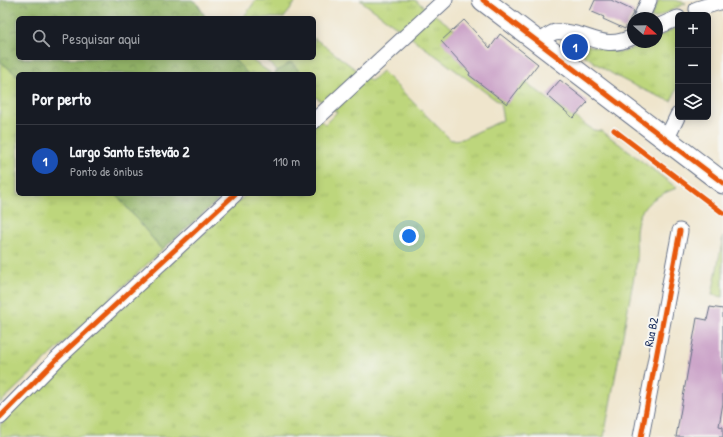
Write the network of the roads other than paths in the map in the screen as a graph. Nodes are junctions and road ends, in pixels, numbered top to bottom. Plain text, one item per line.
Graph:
1 (445, 0) edge
2 (483, 0) edge
3 (649, 0) edge
4 (723, 1) edge
5 (697, 9) edge
6 (644, 12) edge
7 (675, 19) edge
8 (663, 24) edge
9 (627, 40) edge
10 (539, 42) junction
11 (316, 119) edge
12 (676, 120) edge
13 (666, 140) junction
14 (723, 183) edge
15 (233, 196) edge
16 (680, 231) dead end
17 (0, 417) edge
18 (641, 437) edge

1 - 11 street
2 - 10 street
3 - 6 street
4 - 5 street
7 - 8 street
9 - 10 street
10 - 13 street
12 - 13 street
13 - 14 street
15 - 17 street
16 - 18 street, Rua B2

